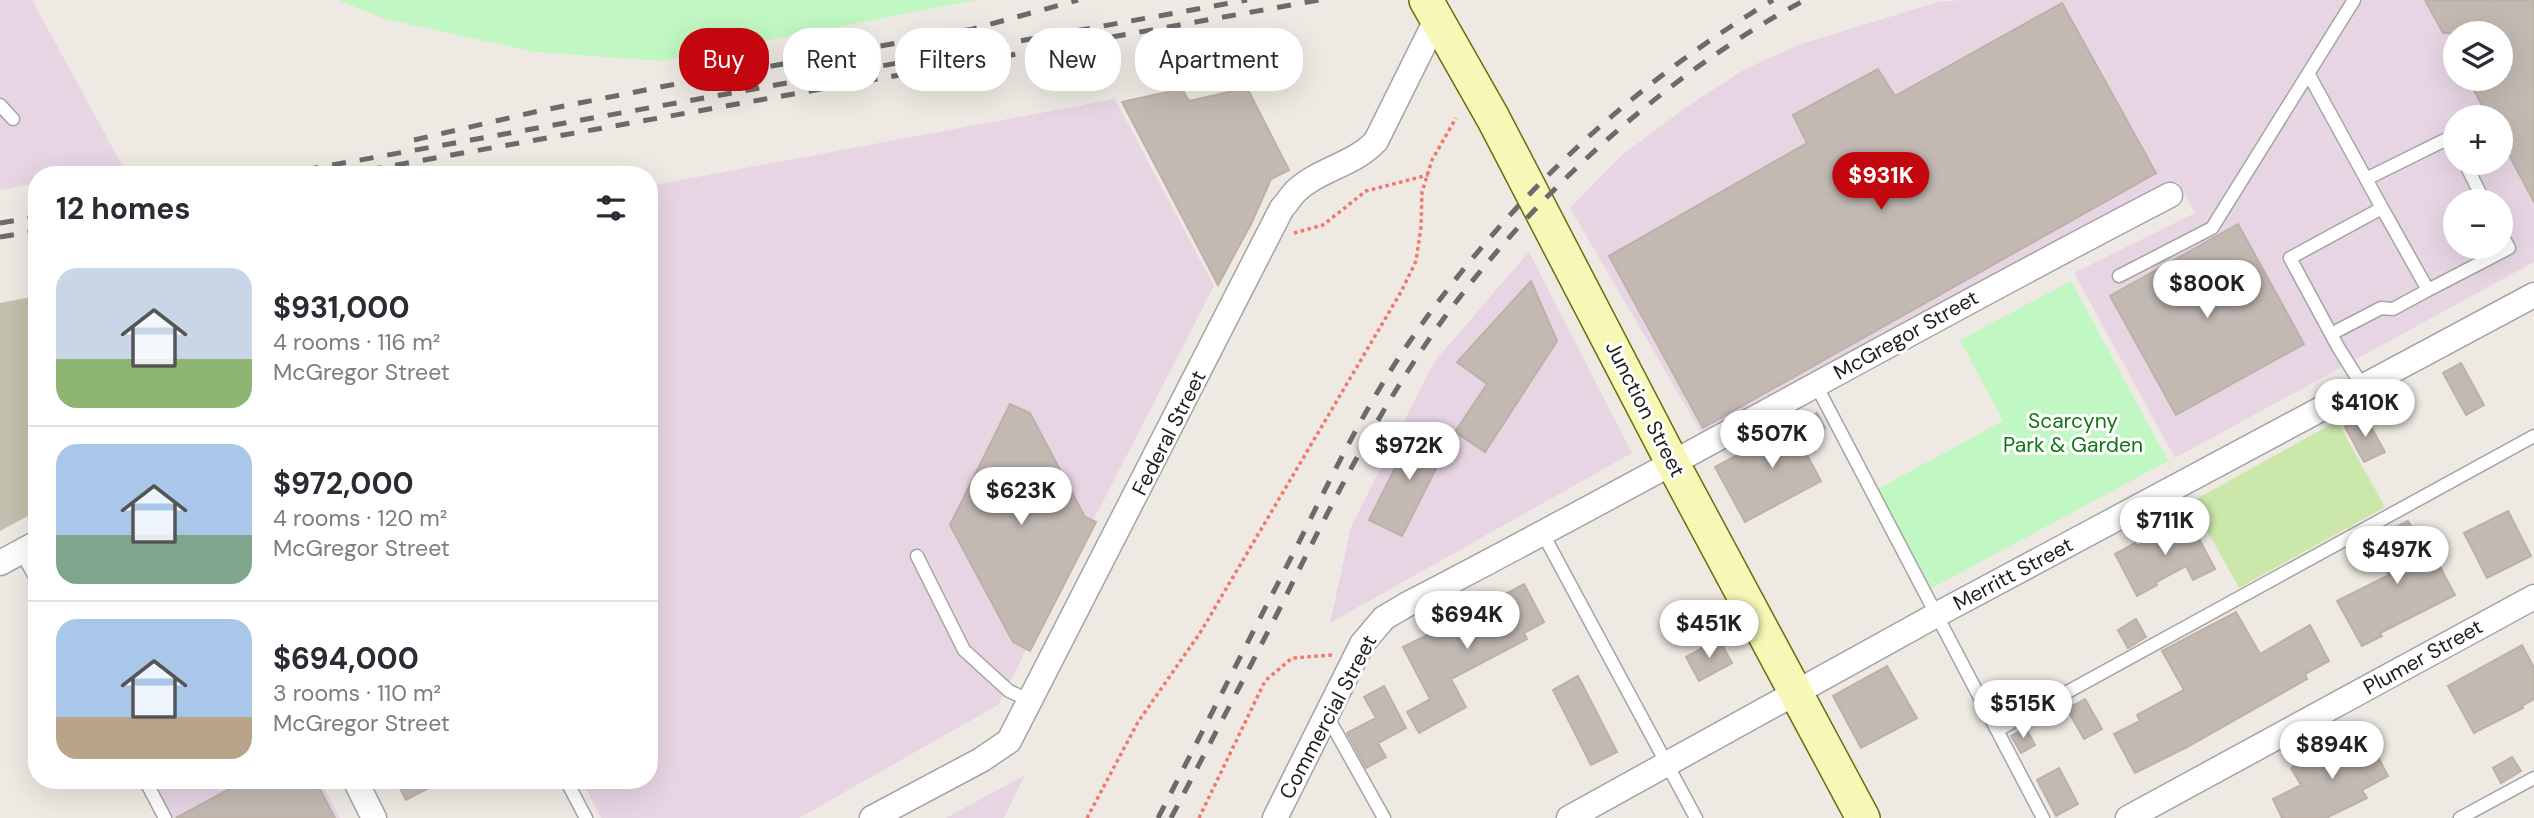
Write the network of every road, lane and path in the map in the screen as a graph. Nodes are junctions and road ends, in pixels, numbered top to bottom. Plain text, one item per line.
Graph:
1 (2354, 0) edge
2 (1431, 10) edge
3 (2309, 75) junction
4 (0, 105) edge
5 (1456, 118) dead end
6 (13, 119) dead end
7 (2443, 140) edge
8 (1428, 175) junction
9 (2366, 178) junction
10 (2170, 195) dead end
11 (2382, 208) junction
12 (1265, 242) junction
13 (2488, 259) edge
14 (2119, 276) dead end
15 (2428, 290) junction
16 (2534, 295) edge
17 (2331, 334) junction
18 (1816, 385) junction
19 (2363, 387) junction
20 (2534, 436) edge
21 (1673, 464) junction
22 (1543, 534) junction
23 (917, 556) dead end
24 (1421, 597) joint
25 (2534, 597) edge
26 (1938, 614) junction
27 (1356, 657) junction
28 (1796, 693) junction
29 (1031, 701) junction
30 (1326, 714) junction
31 (1998, 730) junction
32 (1667, 764) junction
33 (2534, 778) edge
34 (150, 789) edge
35 (360, 789) edge
36 (571, 789) edge
37 (165, 818) edge
38 (374, 818) edge
39 (586, 818) edge
40 (872, 818) edge
41 (1087, 818) edge
42 (1199, 818) edge
43 (1275, 818) edge
44 (1384, 818) edge
45 (1569, 818) edge
46 (1696, 818) edge
47 (1863, 818) edge
48 (2043, 818) edge
49 (2128, 818) edge
50 (2460, 818) edge

1 - 3 lane
2 - 12 street, Federal Street
2 - 21 street, Junction Street
3 - 9 lane
3 - 14 lane
4 - 6 lane
5 - 8 path
7 - 9 lane
8 - 12 path
8 - 41 path
9 - 11 lane
10 - 18 street, McGregor Street
11 - 15 lane
11 - 17 lane
12 - 29 street, Federal Street
13 - 15 lane
15 - 17 lane
16 - 19 street, Merritt Street
17 - 19 lane
18 - 21 street, McGregor Street
18 - 26 lane
19 - 26 street, Merritt Street
20 - 31 lane
21 - 22 street, McGregor Street
21 - 28 street, Junction Street
22 - 24 street, McGregor Street
22 - 32 lane
23 - 29 lane
24 - 27 street, Commercial Street
25 - 49 street, Plumer Street
26 - 28 street, Merritt Street
26 - 31 lane
27 - 30 street, Commercial Street
27 - 42 path
28 - 32 street, Merritt Street
28 - 47 street, Junction Street
29 - 40 street, Federal Street
30 - 43 street, Commercial Street
30 - 44 lane
31 - 48 lane
32 - 45 street, Merritt Street
32 - 46 lane
33 - 50 lane
34 - 37 lane
35 - 38 street
36 - 39 lane

